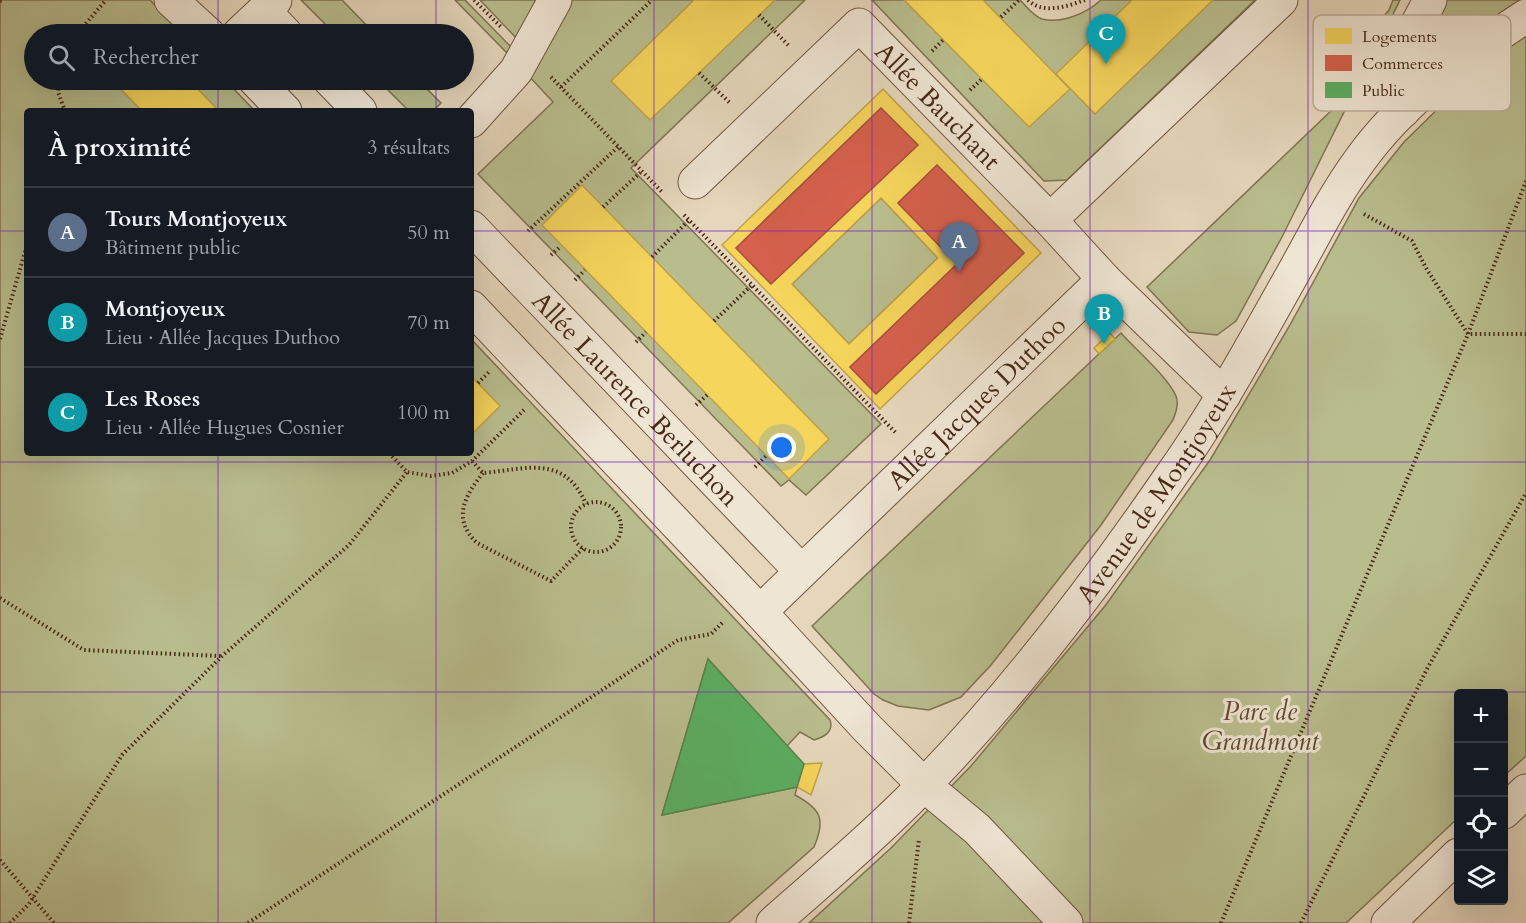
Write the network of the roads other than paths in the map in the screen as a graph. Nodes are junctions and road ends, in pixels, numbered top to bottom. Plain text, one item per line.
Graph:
1 (171, 0) edge
2 (555, 0) edge
3 (1281, 0) edge
4 (1430, 0) edge
5 (269, 5) edge
6 (1423, 15) edge
7 (1526, 16) edge
8 (197, 24) edge
9 (249, 24) edge
10 (280, 24) edge
11 (1511, 26) edge
12 (265, 90) edge
13 (340, 90) edge
14 (282, 108) edge
15 (357, 108) edge
16 (1403, 111) edge
17 (480, 112) edge
18 (695, 182) dead end
19 (1050, 220) junction
20 (474, 230) edge
21 (1104, 279) junction
22 (474, 310) edge
23 (1224, 395) junction
24 (801, 571) junction
25 (760, 612) junction
26 (924, 785) junction
27 (1526, 791) edge
28 (1508, 807) edge
29 (1454, 859) edge
30 (772, 923) edge
31 (1066, 923) edge
32 (1388, 923) edge

1 - 8 street
2 - 17 street
3 - 19 street
4 - 6 street
5 - 9 street
5 - 10 street
7 - 11 street, Avenue de Montjoyeux
12 - 14 street
13 - 15 street
16 - 23 street, Avenue de Montjoyeux
18 - 19 street, Allée Bauchant
19 - 21 street
20 - 24 street, Allée Laurence Berluchon
21 - 23 street
21 - 24 street, Allée Jacques Duthoo
22 - 25 street
23 - 26 street, Avenue de Montjoyeux
24 - 25 street, Allée Jacques Duthoo
25 - 26 street
26 - 30 street, Avenue de Montjoyeux
26 - 31 street
27 - 28 street
29 - 32 street

